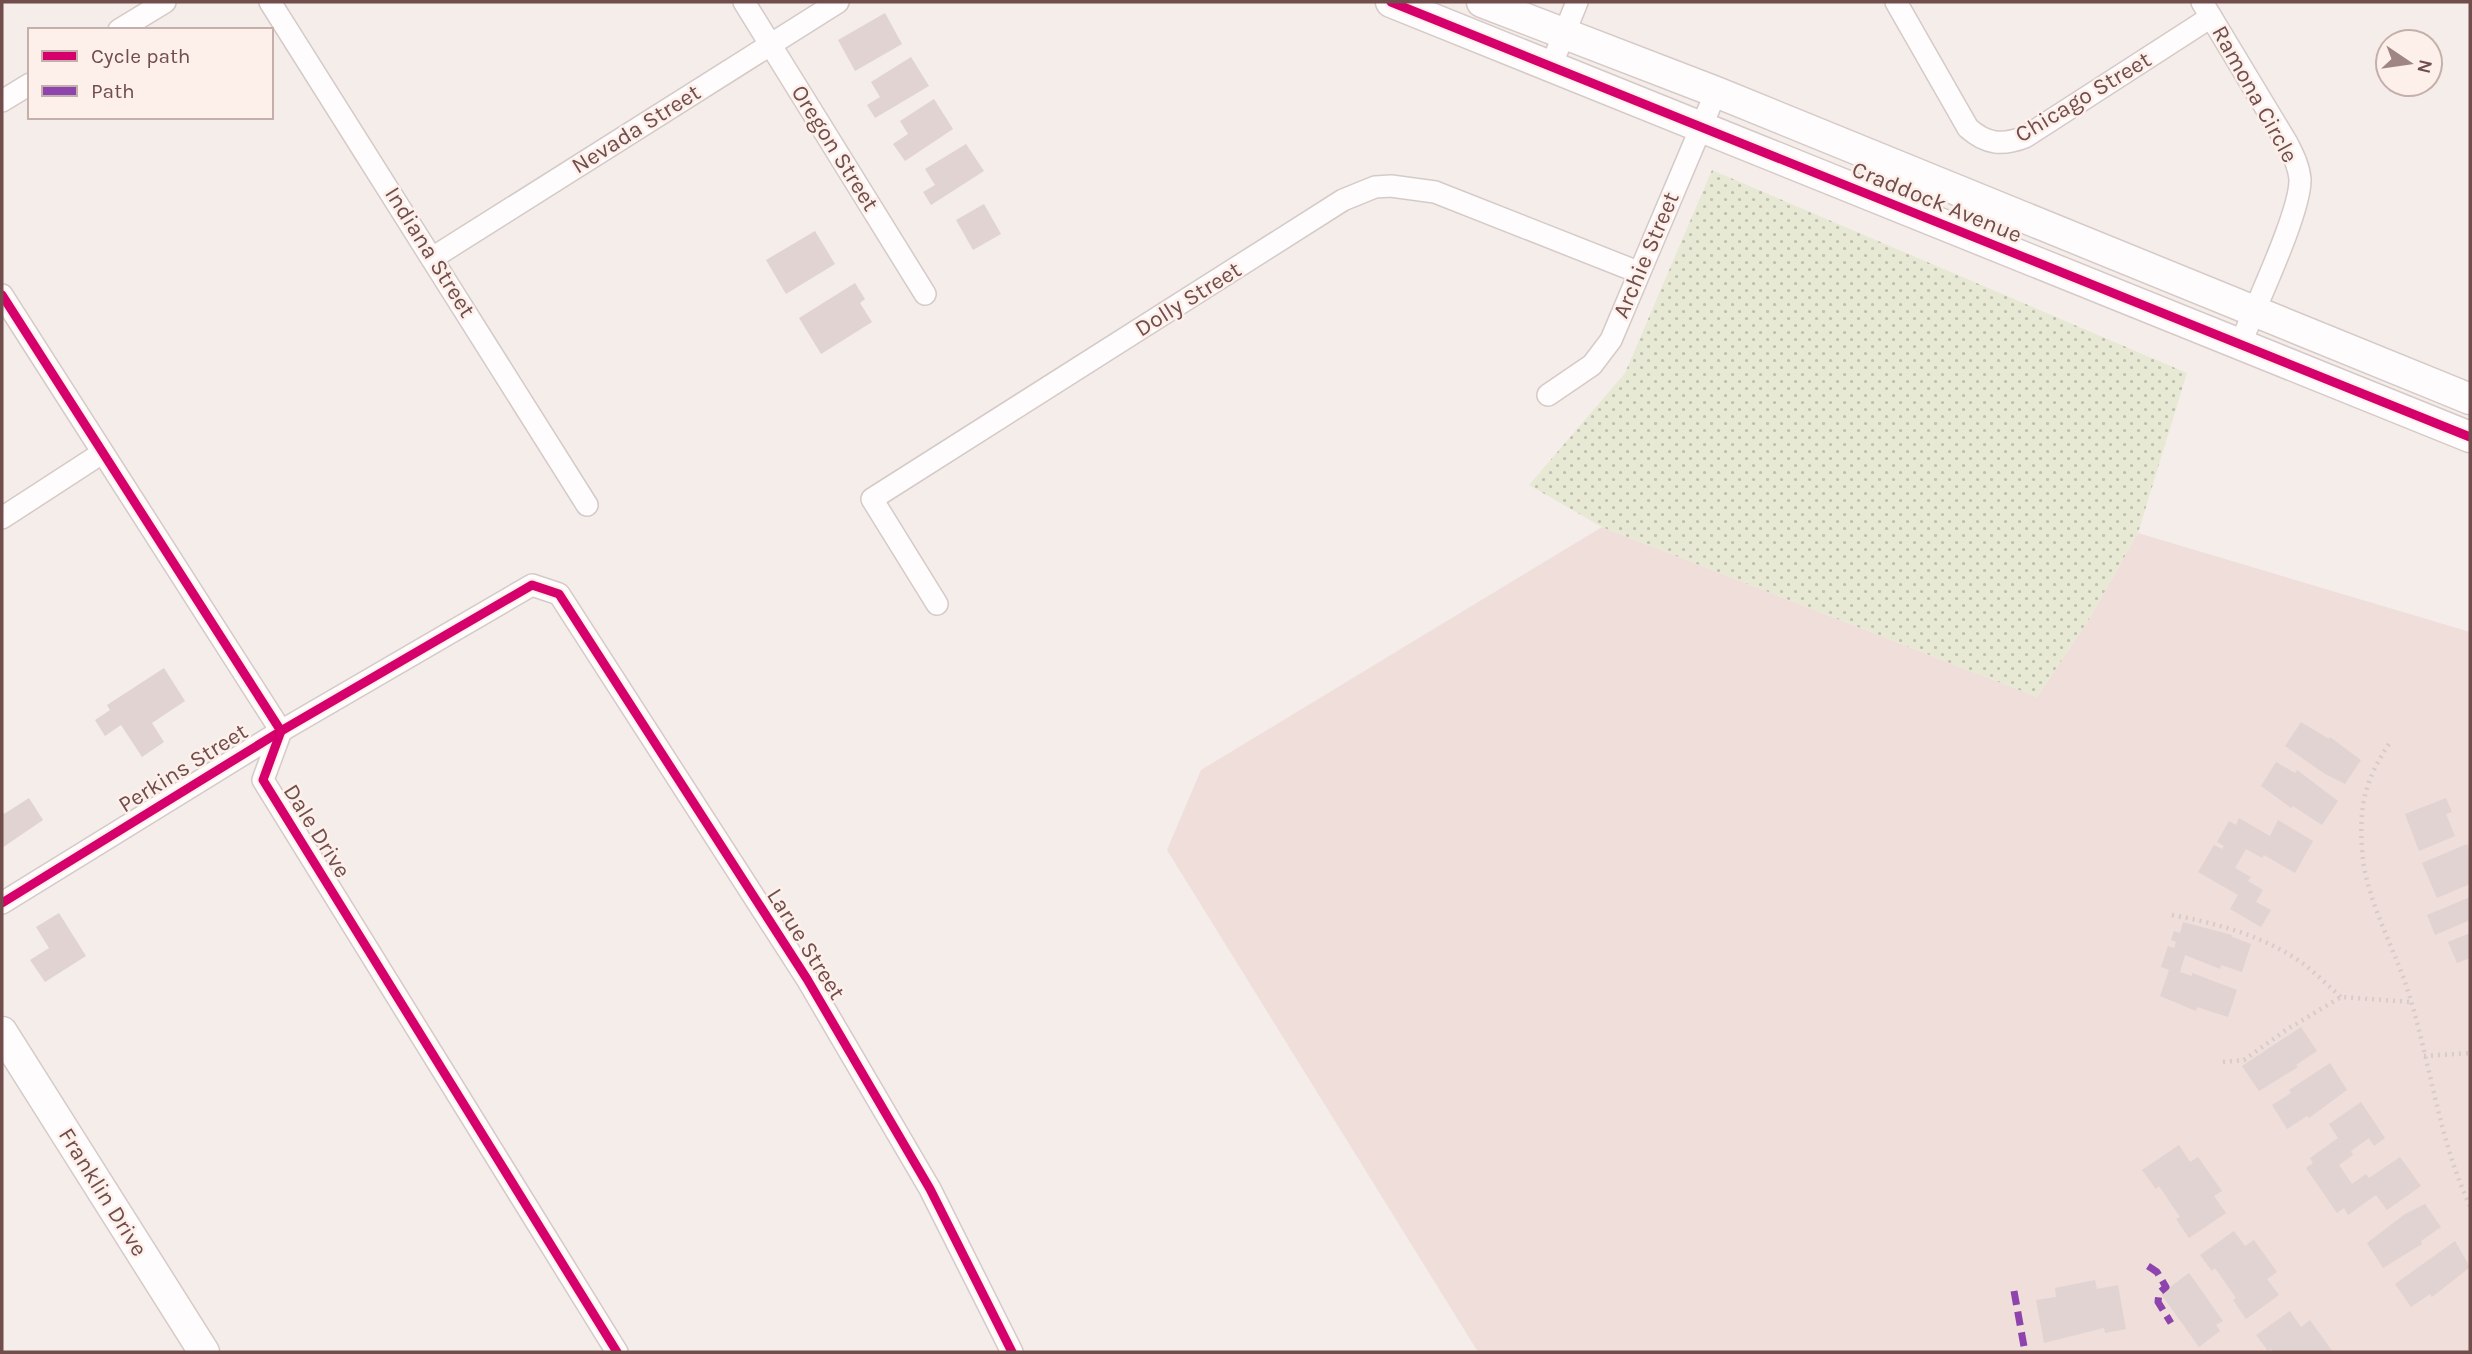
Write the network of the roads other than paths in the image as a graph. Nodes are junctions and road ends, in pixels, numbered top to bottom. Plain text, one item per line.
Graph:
1 (165, 2) edge
2 (271, 2) edge
3 (744, 2) edge
4 (838, 2) edge
5 (1391, 2) edge
6 (1482, 2) edge
7 (1577, 2) edge
8 (1896, 2) edge
9 (2207, 9) edge
10 (122, 28) edge
11 (1563, 35) junction
12 (770, 44) junction
13 (1551, 66) junction
14 (28, 85) edge
15 (1716, 92) junction
16 (2, 101) edge
17 (1700, 126) junction
18 (434, 257) junction
19 (1638, 272) junction
20 (925, 294) dead end
21 (2, 295) edge
22 (2254, 311) junction
23 (2240, 345) junction
24 (1548, 395) dead end
25 (2470, 399) edge
26 (2470, 437) edge
27 (102, 453) junction
28 (587, 505) dead end
29 (2, 518) edge
30 (532, 585) joint
31 (937, 604) dead end
32 (281, 731) junction
33 (2, 903) edge
34 (2, 1032) edge
35 (204, 1352) edge
36 (617, 1352) edge
37 (1012, 1352) edge

1 - 10 street
2 - 18 street, Indiana Street
3 - 12 street, Oregon Street
4 - 12 street, Nevada Street
5 - 13 street, Craddock Avenue
6 - 11 street, Craddock Avenue
7 - 11 street
8 - 9 street, Chicago Street
9 - 22 street, Ramona Circle
11 - 13 street
11 - 15 street, Craddock Avenue
12 - 18 street, Nevada Street
12 - 20 street, Oregon Street
13 - 17 street, Craddock Avenue
14 - 16 street
15 - 17 street, Archie Street
15 - 22 street, Craddock Avenue
17 - 19 street, Archie Street
17 - 23 street, Craddock Avenue
18 - 28 street, Indiana Street
19 - 24 street, Archie Street
19 - 31 street, Dolly Street
21 - 27 street
22 - 23 street, Ramona Circle
22 - 25 street, Craddock Avenue
23 - 26 street, Craddock Avenue
27 - 29 street
27 - 32 street
30 - 32 street, Perkins Street
30 - 37 street, Larue Street
32 - 33 street, Perkins Street
32 - 36 street, Dale Drive
34 - 35 street, Franklin Drive

